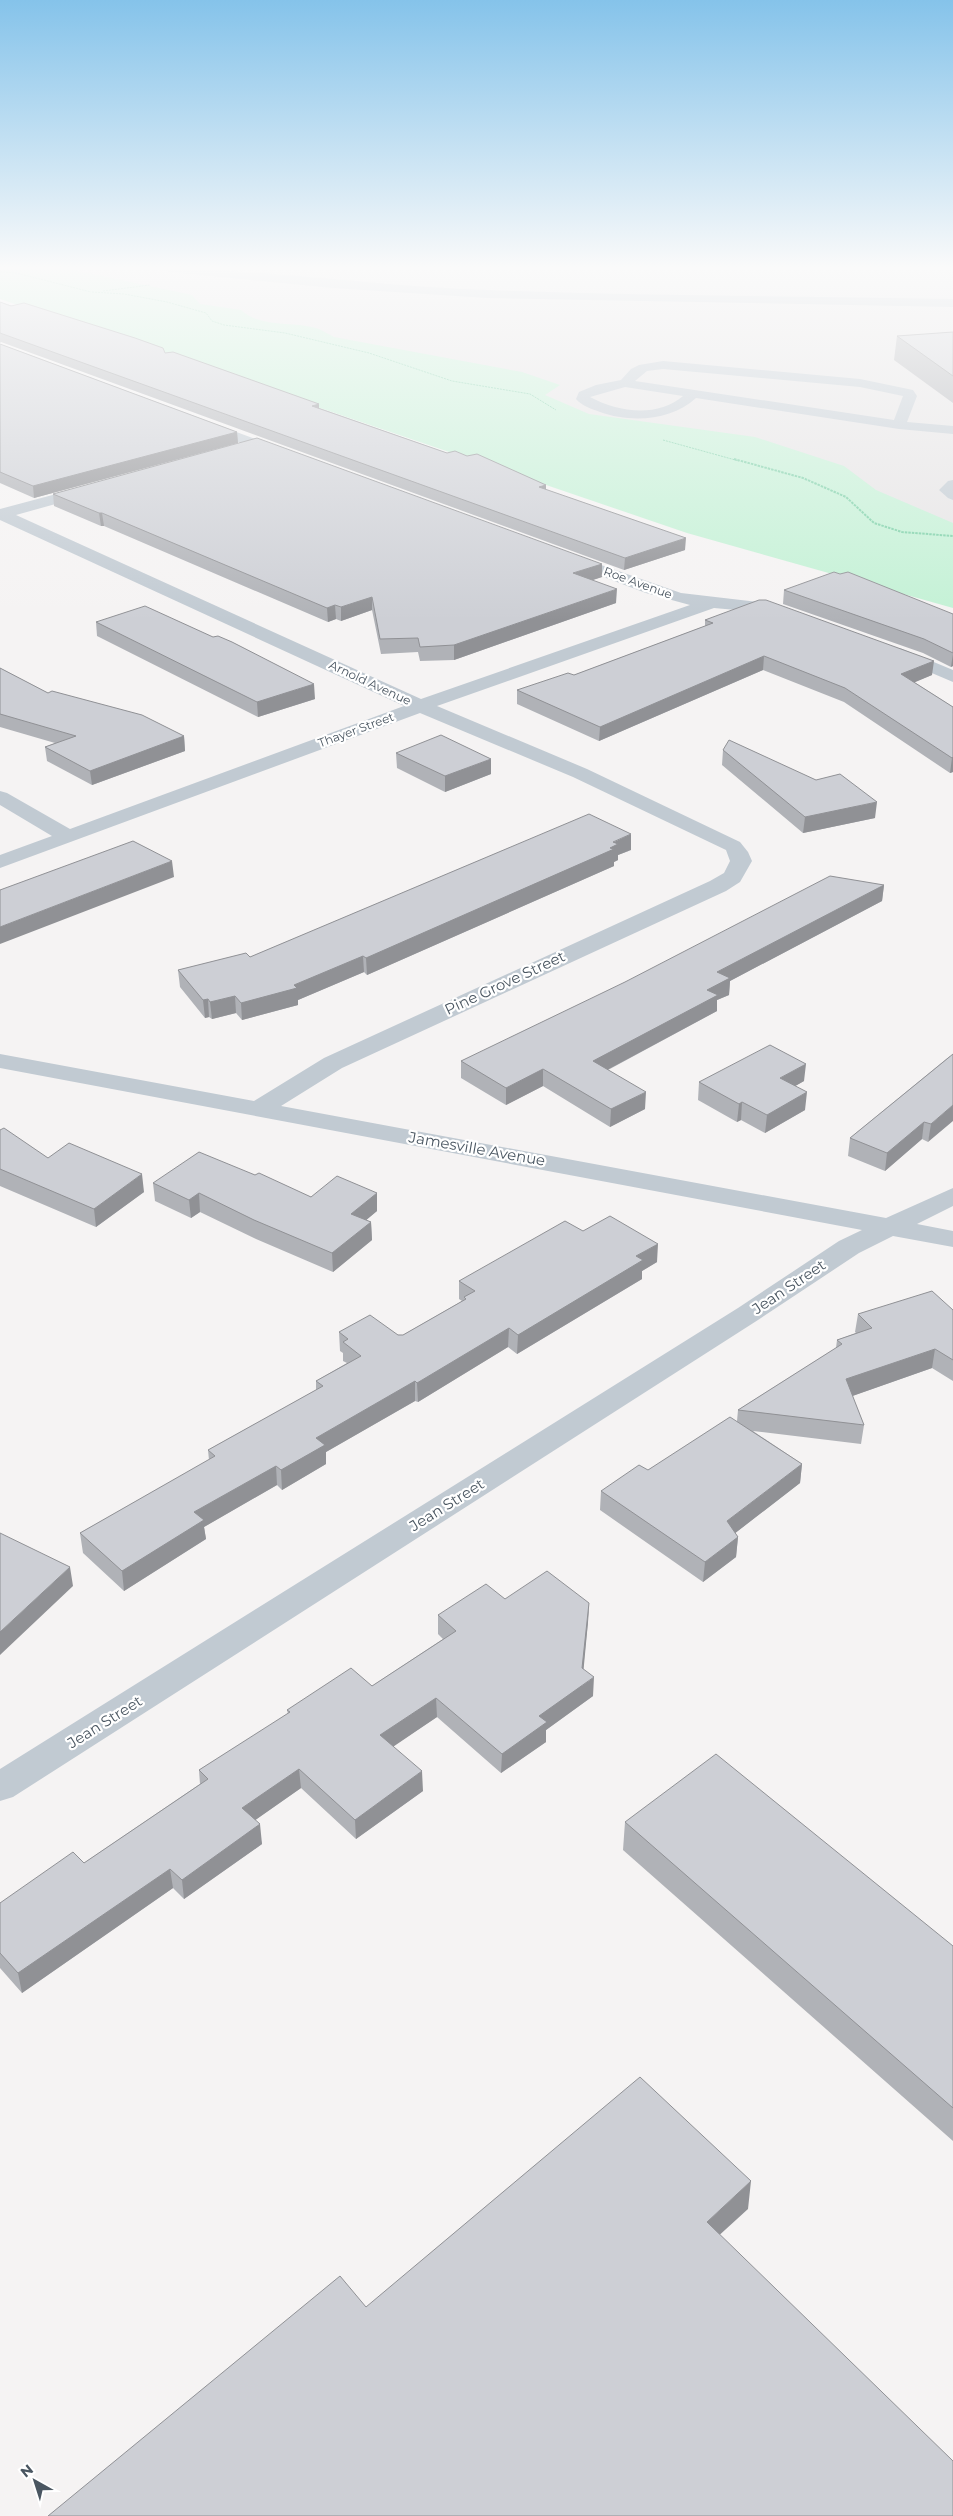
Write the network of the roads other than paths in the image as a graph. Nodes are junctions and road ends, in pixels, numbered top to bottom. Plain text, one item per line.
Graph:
1 (609, 386) edge
2 (649, 386) edge
3 (880, 386) edge
4 (694, 393) junction
5 (186, 417) edge
6 (899, 424) junction
7 (953, 430) edge
8 (255, 444) junction
9 (228, 451) edge
10 (301, 460) edge
11 (953, 484) edge
12 (101, 486) edge
13 (953, 495) edge
14 (0, 514) edge
15 (554, 553) edge
16 (714, 603) junction
17 (802, 618) edge
18 (881, 646) edge
19 (953, 677) edge
20 (420, 706) junction
21 (0, 797) edge
22 (67, 836) junction
23 (738, 852) joint
24 (0, 862) edge
25 (0, 1061) edge
26 (257, 1110) junction
27 (953, 1196) edge
28 (888, 1227) junction
29 (953, 1240) edge
30 (4, 1786) edge

1 - 4 street
2 - 4 street
3 - 6 street
4 - 6 street
5 - 8 street
6 - 7 street
8 - 9 street
8 - 10 street
11 - 13 street
12 - 14 street
14 - 20 street, Arnold Avenue
15 - 16 street, Roe Avenue
16 - 17 street, Roe Avenue
16 - 20 street, Thayer Street
18 - 19 street
20 - 22 street, Thayer Street
20 - 23 street, Arnold Avenue
21 - 22 street
22 - 24 street, Thayer Street
23 - 26 street, Pine Grove Street
25 - 26 street, Jamesville Avenue
26 - 28 street, Jamesville Avenue
27 - 28 street, Jean Street
28 - 29 street, Jamesville Avenue
28 - 30 street, Jean Street

